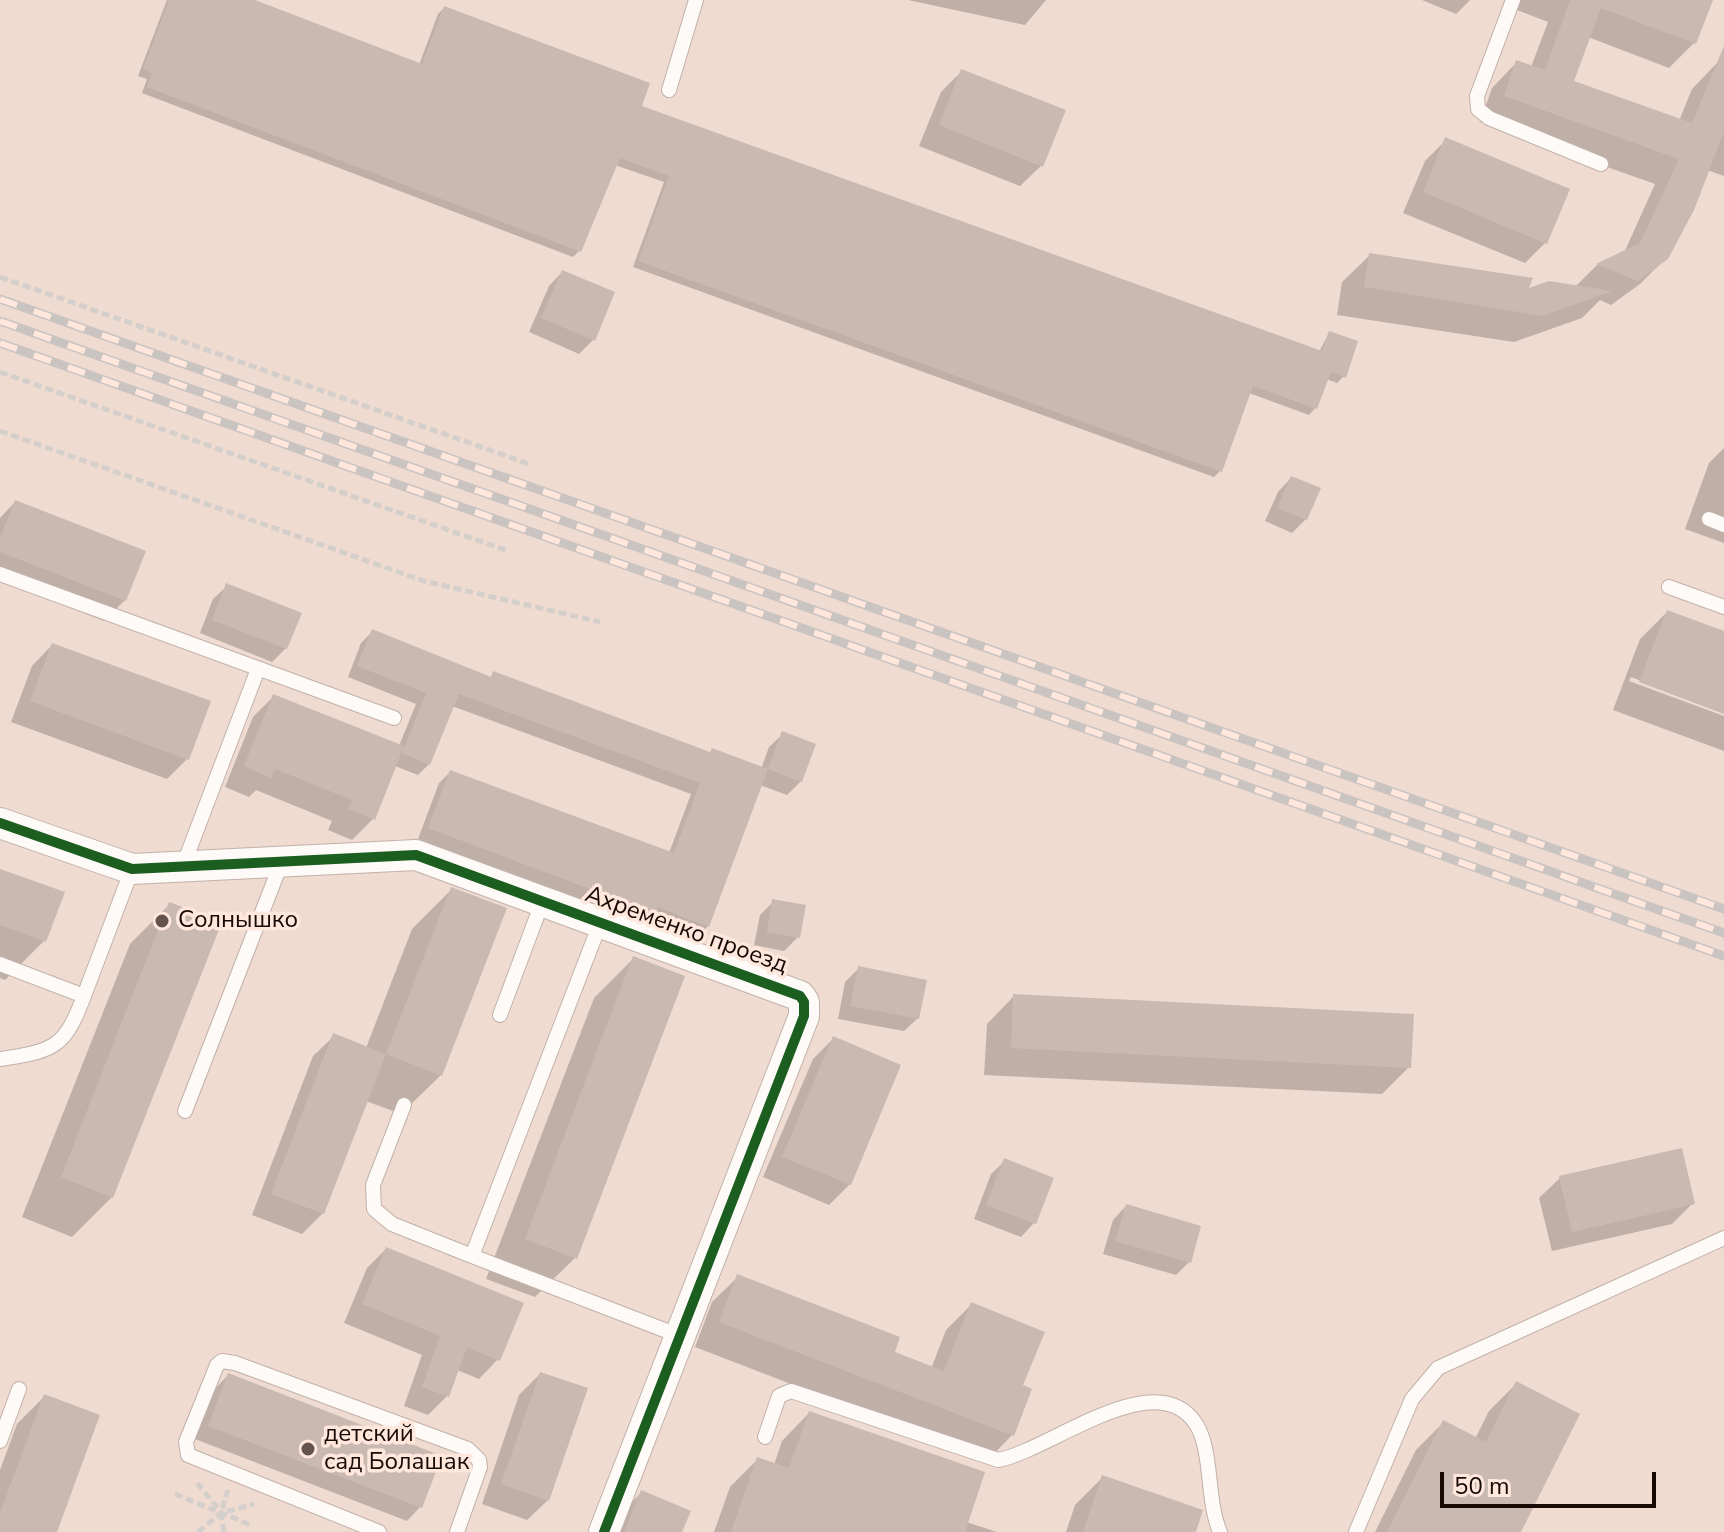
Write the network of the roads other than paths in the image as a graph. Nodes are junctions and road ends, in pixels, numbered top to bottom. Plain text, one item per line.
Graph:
1 (696, 0) edge
2 (1513, 0) edge
3 (669, 90) dead end
4 (1601, 164) dead end
5 (1709, 519) dead end
6 (1724, 525) edge
7 (0, 574) edge
8 (1669, 587) dead end
9 (1724, 607) edge
10 (258, 669) junction
11 (394, 718) dead end
12 (0, 823) edge
13 (282, 861) junction
14 (183, 867) junction
15 (132, 869) junction
16 (543, 900) junction
17 (601, 921) junction
18 (0, 964) edge
19 (84, 996) junction
20 (500, 1015) dead end
21 (0, 1059) edge
22 (404, 1105) dead end
23 (185, 1111) dead end
24 (1724, 1238) edge
25 (472, 1256) junction
26 (680, 1336) junction
27 (19, 1389) dead end
28 (765, 1437) dead end
29 (0, 1441) edge
30 (371, 1530) edge
31 (457, 1532) edge
32 (604, 1532) edge
33 (1220, 1532) edge
34 (1356, 1532) edge

1 - 3 lane
2 - 4 lane
5 - 6 lane
7 - 10 lane
8 - 9 lane
10 - 11 lane
10 - 14 lane
12 - 15 street, Ахременко проезд
13 - 14 street, Ахременко проезд
13 - 16 street, Ахременко проезд
13 - 23 lane
14 - 15 street, Ахременко проезд
15 - 19 lane
16 - 17 street, Ахременко проезд
16 - 20 lane
17 - 25 lane
17 - 26 street, Ахременко проезд
18 - 19 lane
19 - 21 lane
22 - 25 lane
24 - 34 lane
25 - 26 lane
26 - 32 street, Ахременко проезд
27 - 29 lane
28 - 33 lane
30 - 31 lane

